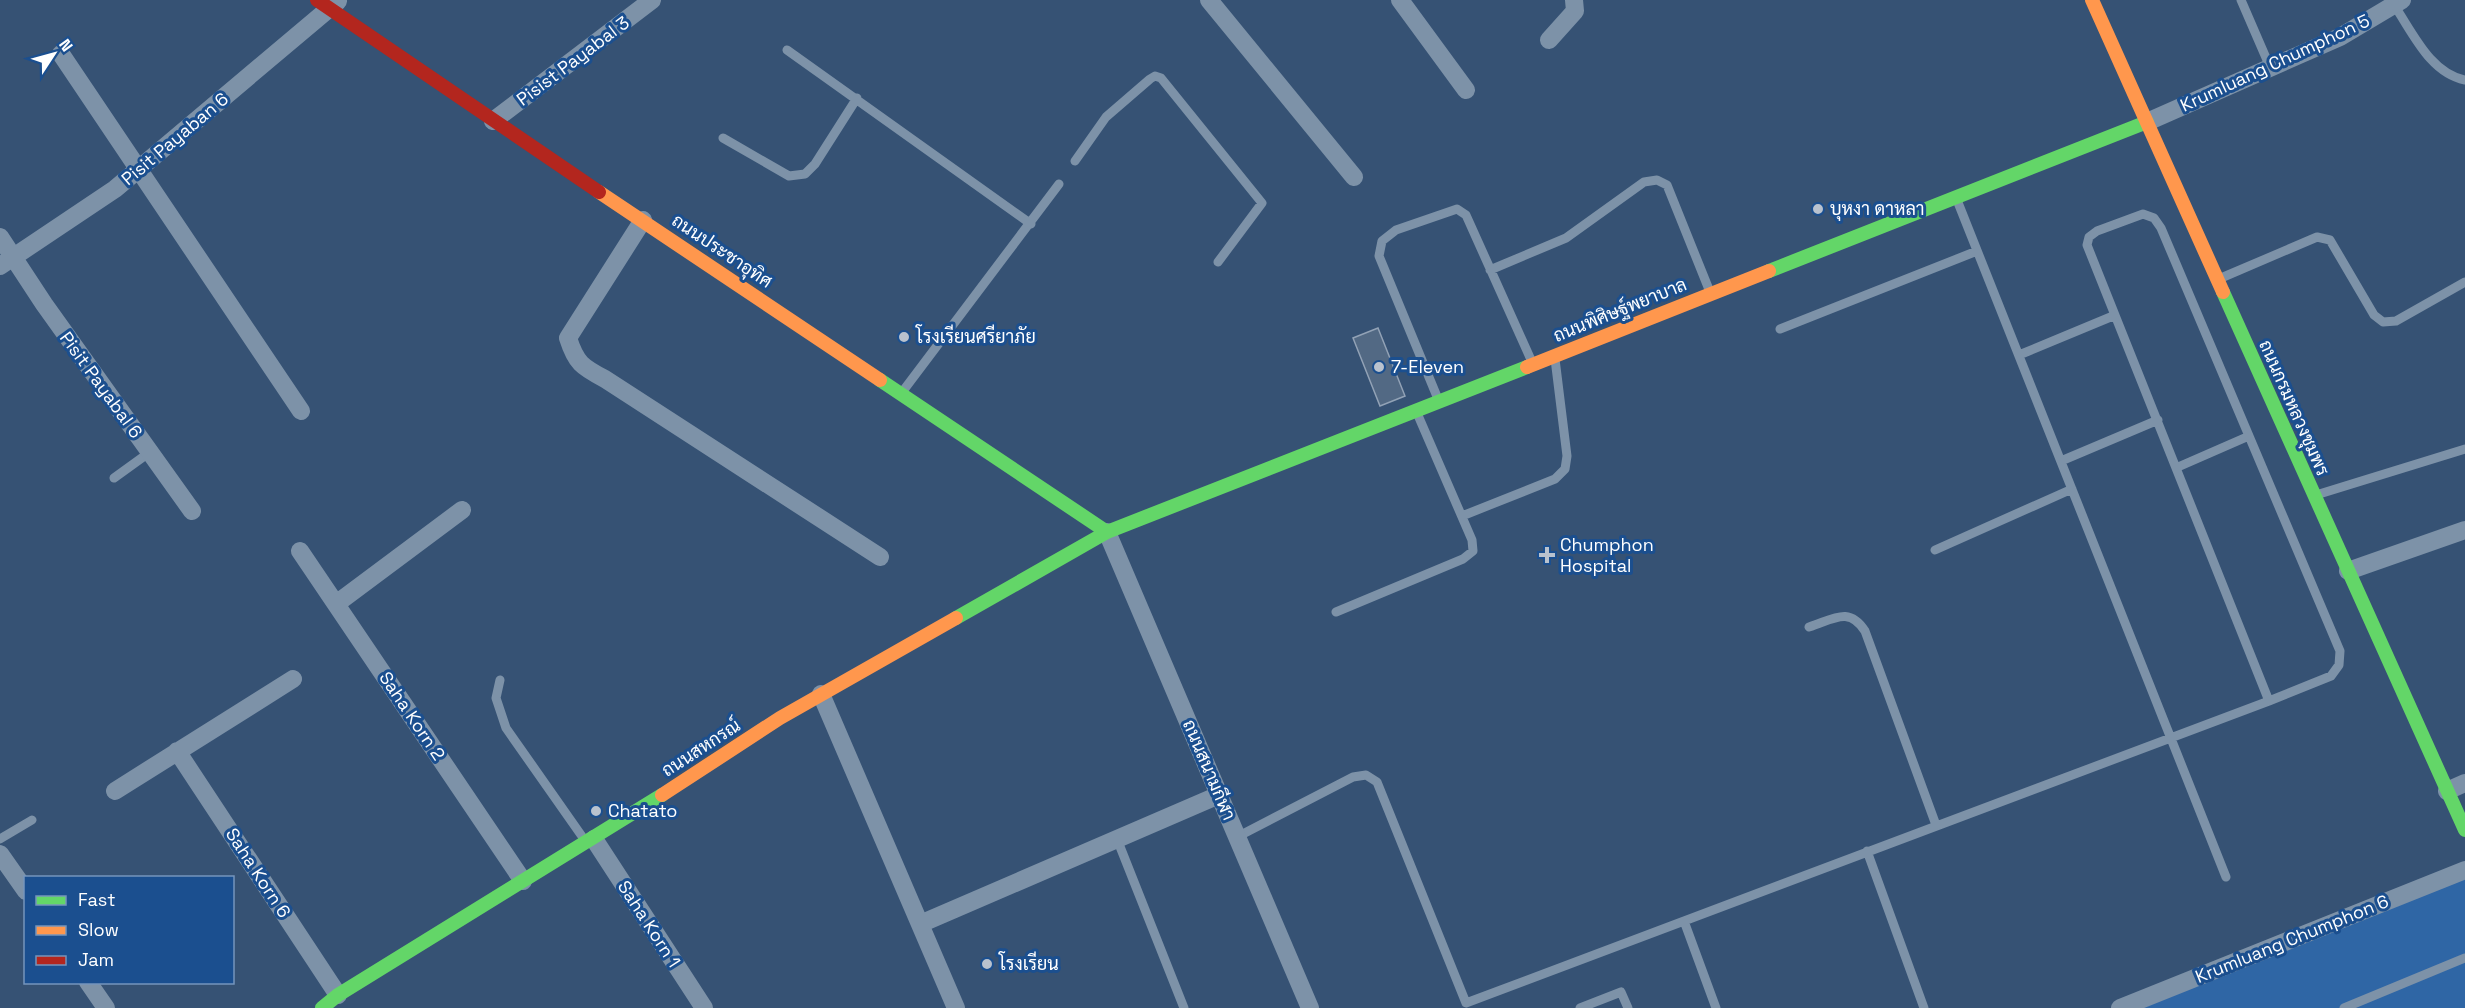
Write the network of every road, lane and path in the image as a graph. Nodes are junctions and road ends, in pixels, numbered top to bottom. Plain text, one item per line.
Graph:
1 (1209, 0) edge
2 (1400, 0) edge
3 (1574, 0) edge
4 (2092, 0) edge
5 (2241, 0) edge
6 (2398, 2) edge
7 (329, 3) edge
8 (641, 3) edge
9 (1549, 40) dead end
10 (788, 50) dead end
11 (61, 54) dead end
12 (2271, 67) junction
13 (2465, 80) edge
14 (1466, 90) dead end
15 (857, 98) junction
16 (493, 122) junction
17 (2147, 122) junction
18 (723, 138) dead end
19 (1075, 161) dead end
20 (139, 169) junction
21 (1354, 177) dead end
22 (1059, 184) dead end
23 (1956, 197) junction
24 (644, 220) junction
25 (1031, 224) junction
26 (0, 237) edge
27 (1977, 251) junction
28 (6, 262) edge
29 (1218, 262) dead end
30 (1490, 270) junction
31 (2216, 280) junction
32 (2465, 282) edge
33 (1711, 294) junction
34 (2113, 316) junction
35 (1780, 329) dead end
36 (2019, 355) junction
37 (1554, 356) junction
38 (1533, 364) junction
39 (901, 393) junction
40 (1438, 401) junction
41 (1416, 410) junction
42 (301, 411) dead end
43 (2158, 420) junction
44 (2249, 436) junction
45 (2465, 449) edge
46 (150, 452) junction
47 (2061, 461) junction
48 (2178, 467) junction
49 (114, 478) dead end
50 (2072, 489) junction
51 (2314, 496) junction
52 (462, 510) dead end
53 (192, 511) dead end
54 (1462, 516) junction
55 (2465, 530) edge
56 (1107, 532) junction
57 (1935, 550) dead end
58 (300, 551) dead end
59 (880, 557) dead end
60 (2348, 571) junction
61 (336, 604) junction
62 (1336, 612) dead end
63 (1809, 627) dead end
64 (293, 679) dead end
65 (500, 680) dead end
66 (821, 694) junction
67 (2269, 701) junction
68 (2170, 736) junction
69 (177, 751) junction
70 (2465, 783) edge
71 (115, 791) dead end
72 (2447, 791) junction
73 (1219, 795) junction
74 (32, 820) dead end
75 (1936, 825) junction
76 (2465, 831) edge
77 (1237, 837) junction
78 (1117, 839) junction
79 (0, 840) edge
80 (591, 842) junction
81 (1867, 851) junction
82 (0, 854) edge
83 (2465, 870) edge
84 (2226, 877) dead end
85 (523, 881) junction
86 (24, 888) edge
87 (1684, 921) junction
88 (920, 924) junction
89 (2465, 958) edge
90 (89, 984) edge
91 (338, 995) junction
92 (106, 1008) edge
93 (322, 1008) edge
94 (704, 1008) edge
95 (956, 1008) edge
96 (1184, 1008) edge
97 (1310, 1008) edge
98 (1580, 1008) edge
99 (1628, 1008) edge
100 (1716, 1008) edge
101 (1924, 1008) edge
102 (2120, 1008) edge
103 (2344, 1008) edge

1 - 21 street
2 - 14 street
3 - 9 street
4 - 17 street, ถนนกรมหลวงชุมพร
5 - 12 lane
6 - 12 street, Krumluang Chumphon 5
6 - 13 lane
7 - 16 street, ถนนประชาอุทิศ
7 - 20 street, Pisit Payaban 6
8 - 16 street, Pisist Payabal 3
10 - 15 lane
11 - 20 street
12 - 17 street, Krumluang Chumphon 5
15 - 18 lane
15 - 25 lane
16 - 24 street, ถนนประชาอุทิศ
17 - 23 street, ถนนพิศิษฐ์พยาบาล
17 - 31 street, ถนนกรมหลวงชุมพร
19 - 29 lane
20 - 28 street, Pisit Payaban 6
20 - 42 street
22 - 25 lane
23 - 27 lane
23 - 33 street, ถนนพิศิษฐ์พยาบาล
24 - 39 street, ถนนประชาอุทิศ
24 - 59 street
25 - 39 lane
26 - 28 street, Pisit Payabal 6
27 - 35 lane
27 - 36 lane
28 - 46 street, Pisit Payabal 6
30 - 33 lane
30 - 38 lane
30 - 40 lane
31 - 32 lane
31 - 51 street, ถนนกรมหลวงชุมพร
33 - 37 street, ถนนพิศิษฐ์พยาบาล
34 - 36 lane
34 - 43 lane
34 - 44 lane
36 - 47 lane
37 - 38 street, ถนนพิศิษฐ์พยาบาล
37 - 54 lane
38 - 40 street, ถนนพิศิษฐ์พยาบาล
39 - 56 street, ถนนประชาอุทิศ
40 - 41 street, ถนนพิศิษฐ์พยาบาล
41 - 54 lane
41 - 56 street, ถนนพิศิษฐ์พยาบาล
43 - 47 lane
43 - 48 lane
44 - 48 lane
44 - 67 lane
45 - 51 lane
46 - 49 lane
46 - 53 street, Pisit Payabal 6
47 - 50 lane
48 - 67 lane
50 - 57 lane
50 - 68 lane
51 - 60 street, ถนนกรมหลวงชุมพร
52 - 61 street
54 - 62 lane
55 - 60 street
56 - 66 street, ถนนสหกรณ์
56 - 73 street, ถนนสนามกีฬา
58 - 61 street, Saha Korn 2
60 - 72 street, ถนนกรมหลวงชุมพร
61 - 85 street, Saha Korn 2
63 - 75 lane
64 - 69 street
65 - 80 lane
66 - 80 street, ถนนสหกรณ์
66 - 88 street
67 - 68 lane
68 - 75 lane
68 - 84 lane
69 - 71 street
69 - 91 street, Saha Korn 6
70 - 72 street
72 - 76 street, ถนนกรมหลวงชุมพร
73 - 77 street, ถนนสนามกีฬา
73 - 78 street
74 - 79 lane
75 - 81 lane
77 - 87 lane
77 - 97 street, ถนนสนามกีฬา
78 - 88 street
78 - 96 lane
80 - 85 street, ถนนสหกรณ์
80 - 94 street, Saha Korn 1
81 - 87 lane
81 - 101 lane
82 - 86 street
83 - 102 street, Krumluang Chumphon 6
85 - 91 street, ถนนสหกรณ์
87 - 100 lane
88 - 95 street
89 - 103 lane
90 - 92 street
91 - 93 street, ถนนสหกรณ์
98 - 99 lane

